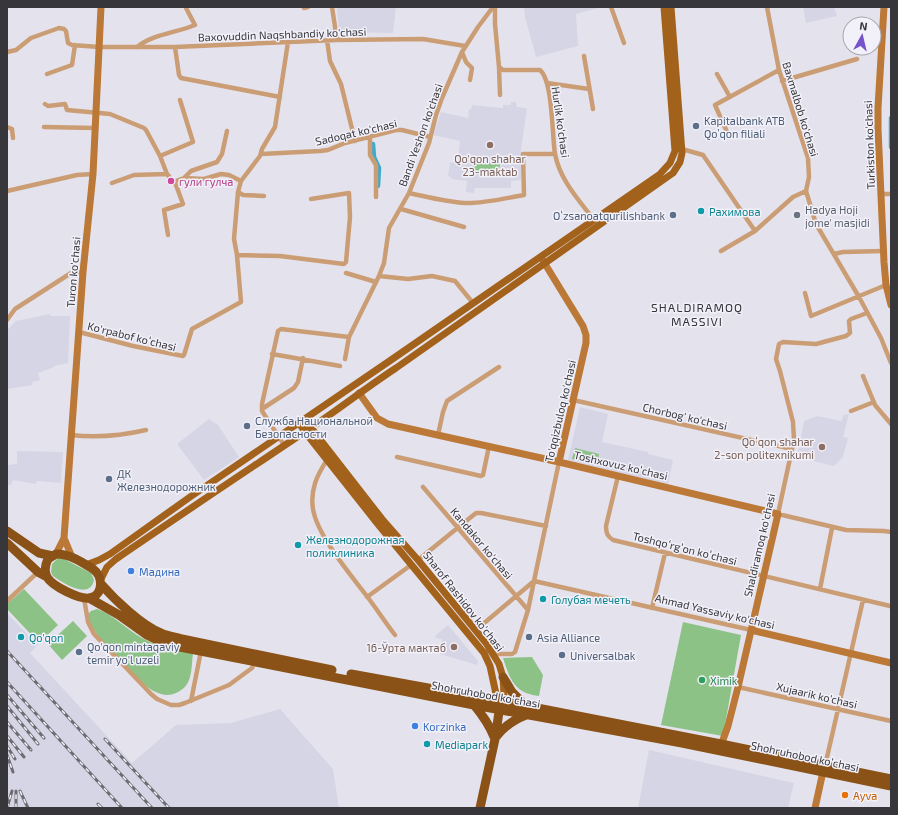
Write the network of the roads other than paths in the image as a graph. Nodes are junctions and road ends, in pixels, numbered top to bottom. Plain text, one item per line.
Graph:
1 (102, 7) edge
2 (332, 7) edge
3 (494, 7) edge
4 (611, 7) edge
5 (664, 7) edge
6 (671, 7) edge
7 (767, 7) edge
8 (884, 7) edge
9 (186, 8) edge
10 (327, 40) junction
11 (337, 40) junction
12 (288, 42) junction
13 (624, 43) dead end
14 (75, 45) junction
15 (465, 46) junction
16 (99, 47) junction
17 (137, 47) junction
18 (175, 47) junction
19 (7, 52) edge
20 (462, 52) junction
21 (584, 56) dead end
22 (857, 59) dead end
23 (499, 66) junction
24 (779, 70) junction
25 (47, 74) dead end
26 (717, 74) dead end
27 (470, 80) dead end
28 (782, 81) junction
29 (547, 84) junction
30 (589, 89) junction
31 (500, 95) dead end
32 (280, 97) junction
33 (730, 97) junction
34 (180, 100) dead end
35 (45, 104) dead end
36 (593, 109) dead end
37 (96, 112) junction
38 (7, 127) edge
39 (44, 127) dead end
40 (95, 128) junction
41 (227, 131) dead end
42 (727, 132) dead end
43 (370, 137) junction
44 (430, 137) junction
45 (13, 138) dead end
46 (355, 141) junction
47 (682, 149) junction
48 (261, 154) junction
49 (555, 154) junction
50 (160, 156) junction
51 (93, 174) junction
52 (168, 174) junction
53 (184, 178) junction
54 (242, 181) junction
55 (173, 182) junction
56 (112, 183) dead end
57 (7, 191) edge
58 (806, 191) junction
59 (238, 192) junction
60 (410, 193) junction
61 (887, 194) edge
62 (264, 196) dead end
63 (376, 197) dead end
64 (311, 199) dead end
65 (401, 209) junction
66 (594, 220) junction
67 (464, 227) dead end
68 (754, 232) junction
69 (168, 235) dead end
70 (883, 251) junction
71 (721, 252) dead end
72 (834, 254) junction
73 (237, 255) junction
74 (542, 260) junction
75 (83, 272) junction
76 (346, 273) dead end
77 (379, 276) junction
78 (376, 282) junction
79 (886, 285) junction
80 (805, 293) dead end
81 (858, 296) junction
82 (473, 303) junction
83 (891, 305) edge
84 (867, 313) junction
85 (7, 320) edge
86 (79, 332) junction
87 (349, 337) junction
88 (272, 354) junction
89 (303, 358) junction
90 (345, 359) dead end
91 (891, 363) edge
92 (340, 366) dead end
93 (499, 367) dead end
94 (863, 376) dead end
95 (359, 393) junction
96 (573, 400) junction
97 (874, 402) junction
98 (262, 409) junction
99 (850, 411) dead end
100 (302, 421) junction
101 (891, 424) edge
102 (146, 430) dead end
103 (308, 430) junction
104 (72, 435) junction
105 (438, 435) junction
106 (278, 437) junction
107 (284, 445) junction
108 (489, 446) junction
109 (792, 449) junction
110 (397, 457) dead end
111 (327, 460) junction
112 (559, 462) junction
113 (618, 476) junction
114 (424, 487) dead end
115 (778, 514) junction
116 (546, 526) junction
117 (458, 528) junction
118 (832, 528) junction
119 (7, 531) edge
120 (891, 532) edge
121 (64, 538) junction
122 (7, 543) edge
123 (665, 553) junction
124 (55, 555) junction
125 (72, 557) junction
126 (418, 560) junction
127 (83, 563) junction
128 (411, 565) junction
129 (38, 572) junction
130 (764, 576) junction
131 (47, 577) junction
132 (101, 581) junction
133 (534, 581) junction
134 (820, 589) junction
135 (443, 590) junction
136 (436, 595) junction
137 (367, 597) junction
138 (515, 597) junction
139 (86, 598) junction
140 (863, 600) junction
141 (7, 601) edge
142 (890, 606) edge
143 (652, 608) junction
144 (528, 610) junction
145 (476, 630) junction
146 (751, 630) junction
147 (395, 635) dead end
148 (202, 647) junction
149 (493, 654) junction
150 (850, 654) junction
151 (255, 661) junction
152 (891, 663) edge
153 (502, 677) junction
154 (738, 687) junction
155 (191, 701) junction
156 (474, 705) junction
157 (499, 706) junction
158 (838, 709) junction
159 (527, 710) junction
160 (891, 721) edge
161 (495, 739) junction
162 (720, 747) junction
163 (824, 769) junction
164 (891, 779) edge
165 (891, 786) edge
166 (480, 808) edge
167 (815, 808) edge

1 - 16 street, Turon ko'chasi
2 - 11 street
3 - 15 street, Bandi Yeshon ko'chasi
3 - 23 street
4 - 13 street
5 - 66 main road
6 - 47 main road
7 - 24 street, Baxmalbob ko'chasi
8 - 61 street, Turkiston ko'chasi
9 - 17 street
10 - 11 street, Baxovuddin Naqshbandiy ko'chasi
10 - 12 street, Baxovuddin Naqshbandiy ko'chasi
10 - 46 street
11 - 15 street, Baxovuddin Naqshbandiy ko'chasi
12 - 18 street, Baxovuddin Naqshbandiy ko'chasi
12 - 32 street, Ko'rpabof koʻchasi
14 - 16 street, Baxovuddin Naqshbandiy ko'chasi
14 - 19 street
14 - 25 street
15 - 20 street, Bandi Yeshon ko'chasi
16 - 17 street, Baxovuddin Naqshbandiy ko'chasi
16 - 37 street, Turon ko'chasi
17 - 18 street, Baxovuddin Naqshbandiy ko'chasi
18 - 32 street
20 - 27 street
20 - 44 street, Bandi Yeshon ko'chasi
21 - 30 street
22 - 28 street
23 - 29 street, Hurlik ko'chasi
23 - 31 street
24 - 28 street, Baxmalbob ko'chasi
24 - 33 street
26 - 33 street
28 - 58 street, Baxmalbob ko'chasi
29 - 30 street
29 - 49 street, Hurlik ko'chasi
30 - 36 street
32 - 48 street, Ko'rpabof koʻchasi
33 - 42 street
34 - 50 street
35 - 37 street
37 - 40 street, Turon ko'chasi
37 - 50 street
38 - 45 street
39 - 40 street
40 - 51 street, Turon ko'chasi
41 - 53 street
43 - 44 street, Sadoqat ko'chasi
43 - 46 street, Sadoqat ko'chasi
43 - 63 street
44 - 60 street, Bandi Yeshon ko'chasi
46 - 48 street, Sadoqat ko'chasi
47 - 68 street
47 - 74 main road
48 - 54 street, Ko'rpabof koʻchasi
49 - 60 street
49 - 66 street, Hurlik ko'chasi
50 - 52 street
51 - 57 street
51 - 75 street, Turon ko'chasi
52 - 55 street
52 - 56 street
53 - 54 street
53 - 55 street
54 - 59 street, Ko'rpabof koʻchasi
55 - 69 street
58 - 68 street
58 - 72 street, Baxmalbob ko'chasi
59 - 62 street
59 - 73 street, Ko'rpabof koʻchasi
60 - 65 street, Bandi Yeshon ko'chasi
61 - 70 street, Turkiston ko'chasi
64 - 73 street
65 - 67 street
65 - 77 street, Bandi Yeshon ko'chasi
66 - 74 main road
68 - 71 street
70 - 72 street
70 - 79 street, Turkiston ko'chasi
72 - 81 street, Baxmalbob ko'chasi
73 - 86 street, Ko'rpabof koʻchasi
74 - 82 main road
74 - 95 main road
74 - 96 street, To'qqizbuloq ko'chasi
75 - 85 street
75 - 86 street, Turon ko'chasi
76 - 78 street
77 - 78 street, Bandi Yeshon ko'chasi
77 - 82 street
78 - 87 street, Bandi Yeshon ko'chasi
79 - 81 street
79 - 83 street, Turkiston ko'chasi
80 - 81 street
81 - 84 street, Baxmalbob ko'chasi
82 - 100 main road
84 - 91 street, Baxmalbob ko'chasi
84 - 109 street, Shaldiramoq ko'chasi
86 - 104 street, Turon ko'chasi
87 - 88 street
87 - 90 street, Bandi Yeshon ko'chasi
88 - 89 street
88 - 98 street
89 - 92 street
89 - 98 street
93 - 105 street
94 - 97 street
95 - 103 main road
95 - 105 street, Toshxovuz koʻchasi
96 - 109 street, Chorbog' ko'chasi
96 - 112 street, To'qqizbuloq ko'chasi
97 - 99 street
97 - 101 street
98 - 106 street
100 - 103 main road, Sharof Rashidov ko'chasi
100 - 106 main road
102 - 104 street
103 - 107 main road
103 - 111 main road, Sharof Rashidov ko'chasi
103 - 126 main road, Sharof Rashidov ko'chasi
104 - 121 street, Turon ko'chasi
105 - 108 street, Toshxovuz koʻchasi
106 - 107 street
106 - 127 main road
107 - 132 main road
108 - 110 street
108 - 112 street, Toshxovuz koʻchasi
109 - 115 street, Shaldiramoq ko'chasi
111 - 128 main road, Sharof Rashidov ko'chasi
111 - 137 street
112 - 113 street, Toshxovuz koʻchasi
112 - 116 street, To'qqizbuloq ko'chasi
113 - 115 street, Toshxovuz koʻchasi
113 - 123 street, Toshqoʻrgʻon koʻchasi
114 - 117 street, Kandakor ko'chasi
115 - 118 street, Toshxovuz koʻchasi
115 - 130 street, Shaldiramoq ko'chasi
116 - 117 street
116 - 133 street, To'qqizbuloq ko'chasi
117 - 126 street
117 - 138 street, Kandakor ko'chasi
118 - 120 street, Toshxovuz koʻchasi
118 - 134 street
119 - 124 highway, Shohruhobod koʻchasi
121 - 124 street, Turon ko'chasi
121 - 125 street, Turon ko'chasi
122 - 129 highway, Shohruhobod koʻchasi
123 - 130 street, Toshqoʻrgʻon koʻchasi
123 - 143 street
124 - 125 highway, Shohruhobod koʻchasi
124 - 131 highway
125 - 127 highway, Shohruhobod koʻchasi
126 - 135 main road, Sharof Rashidov ko'chasi
127 - 132 highway, Shohruhobod koʻchasi
128 - 136 main road, Sharof Rashidov ko'chasi
128 - 137 street
129 - 131 highway, Shohruhobod koʻchasi
129 - 141 street
130 - 134 street, Toshqoʻrgʻon koʻchasi
130 - 146 street, Shaldiramoq ko'chasi
131 - 139 highway, Shohruhobod koʻchasi
132 - 139 highway
132 - 148 highway, Shohruhobod koʻchasi
133 - 138 street
133 - 143 street, Ahmad Yassaviy ko'chasi
133 - 144 street, To'qqizbuloq ko'chasi
134 - 140 street, Toshqoʻrgʻon koʻchasi
135 - 136 main road
135 - 145 main road, Sharof Rashidov ko'chasi
136 - 157 main road, Sharof Rashidov ko'chasi
137 - 147 street
138 - 144 street, Kandakor ko'chasi
138 - 145 street
139 - 148 highway, Shohruhobod koʻchasi
139 - 155 street
140 - 142 street, Toshqoʻrgʻon koʻchasi
140 - 150 street
143 - 146 street, Ahmad Yassaviy ko'chasi
144 - 149 street, To'qqizbuloq ko'chasi
145 - 149 main road, Sharof Rashidov ko'chasi
146 - 150 street, Ahmad Yassaviy ko'chasi
146 - 154 street, Shaldiramoq ko'chasi
148 - 151 highway, Shohruhobod koʻchasi
148 - 155 street
148 - 157 highway, Shohruhobod koʻchasi
149 - 153 main road, Sharof Rashidov ko'chasi
150 - 152 street, Ahmad Yassaviy ko'chasi
150 - 158 street
151 - 155 street
151 - 156 highway, Shohruhobod koʻchasi
153 - 157 main road, Sharof Rashidov ko'chasi
153 - 159 highway
154 - 158 street, Xujaarik ko'chasi
154 - 162 street, Shaldiramoq ko'chasi
156 - 157 highway, Shohruhobod koʻchasi
156 - 161 highway
157 - 159 highway, Shohruhobod koʻchasi
157 - 161 highway
158 - 160 street, Xujaarik ko'chasi
158 - 163 street
159 - 161 highway
159 - 162 highway, Shohruhobod koʻchasi
161 - 166 highway
162 - 163 highway, Shohruhobod koʻchasi
163 - 164 highway, Shohruhobod koʻchasi
163 - 165 highway, Shohruhobod koʻchasi
163 - 167 street

